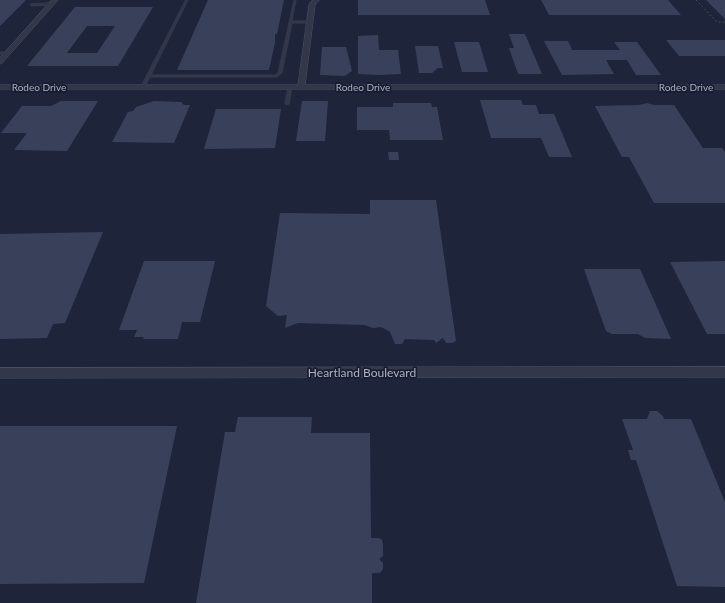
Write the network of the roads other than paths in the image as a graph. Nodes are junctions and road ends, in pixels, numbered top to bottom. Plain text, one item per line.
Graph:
1 (187, 0) edge
2 (295, 0) edge
3 (316, 0) edge
4 (54, 2) edge
5 (32, 5) dead end
6 (290, 22) junction
7 (310, 22) junction
8 (0, 53) edge
9 (8, 53) junction
10 (0, 62) edge
11 (149, 76) junction
12 (143, 87) junction
13 (290, 87) junction
14 (301, 87) junction
15 (725, 87) edge
16 (0, 88) edge
17 (287, 104) dead end
18 (725, 372) edge
19 (0, 373) edge

1 - 11 lane
2 - 6 lane
3 - 7 street
4 - 5 lane
4 - 9 street
6 - 7 lane
6 - 11 lane
7 - 14 street
8 - 9 lane
9 - 10 street
11 - 12 lane
12 - 13 street, Rodeo Drive
12 - 16 street, Rodeo Drive
13 - 14 street, Rodeo Drive
13 - 17 lane
14 - 15 street, Rodeo Drive
18 - 19 street, Heartland Boulevard

